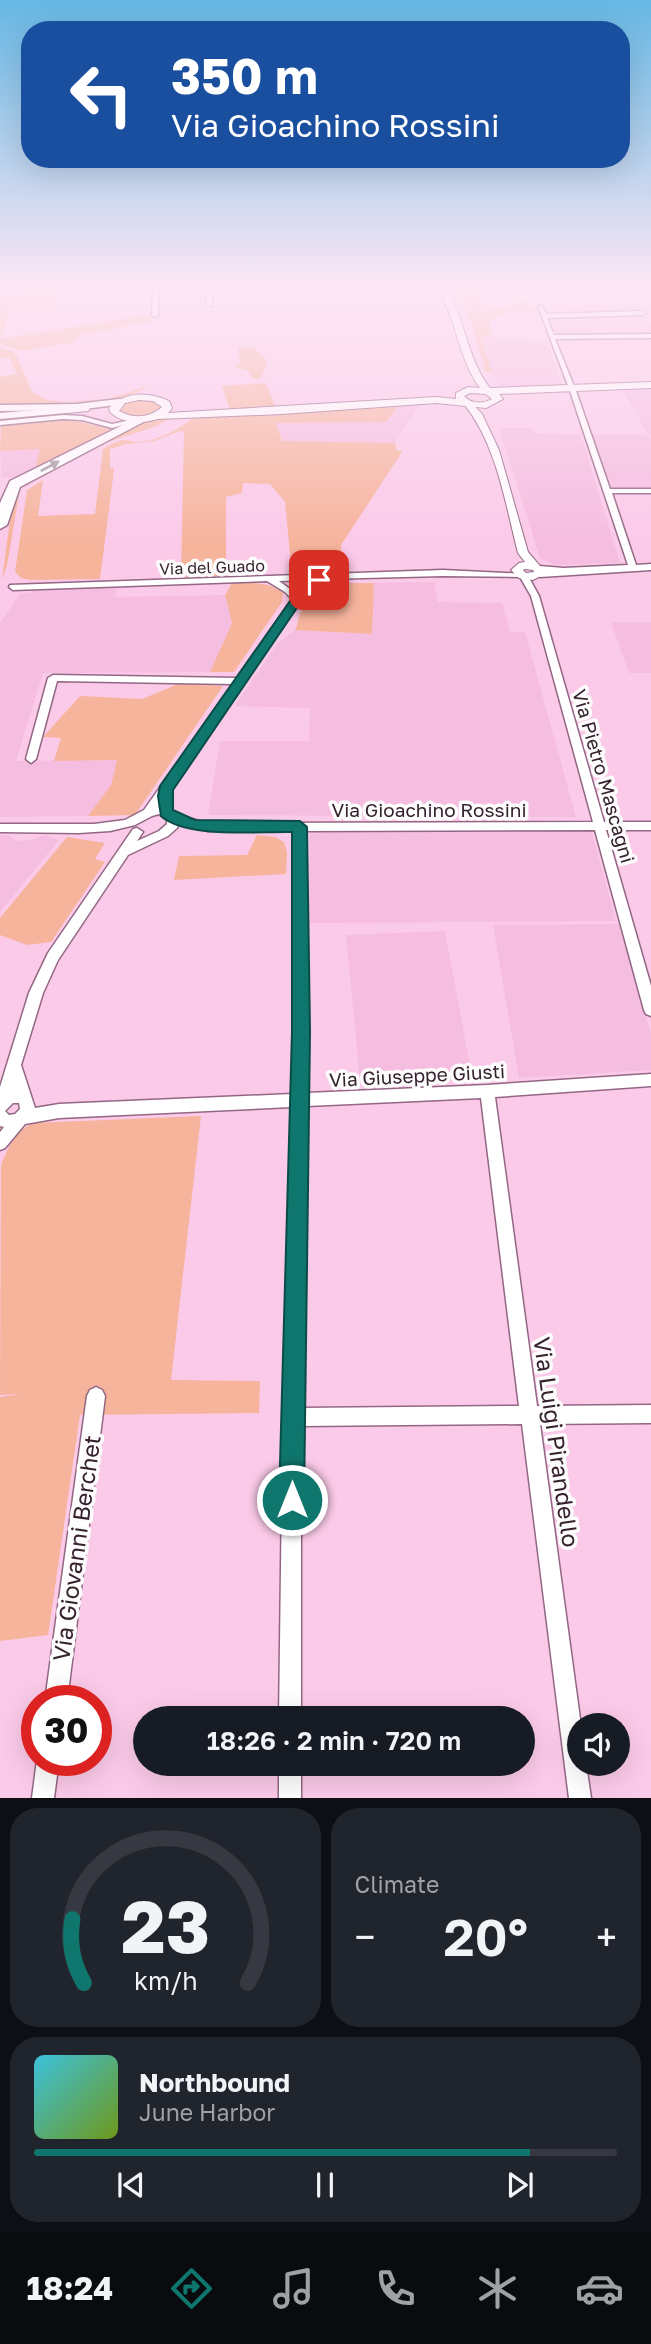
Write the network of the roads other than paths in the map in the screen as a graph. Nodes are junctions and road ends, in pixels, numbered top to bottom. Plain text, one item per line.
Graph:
1 (470, 373) edge
2 (473, 373) edge
3 (566, 373) edge
4 (651, 385) edge
5 (572, 390) junction
6 (492, 396) junction
7 (465, 398) junction
8 (162, 400) junction
9 (0, 408) edge
10 (117, 410) junction
11 (260, 412) junction
12 (0, 416) edge
13 (149, 418) junction
14 (0, 423) edge
15 (113, 426) junction
16 (488, 433) junction
17 (0, 483) edge
18 (608, 491) junction
19 (651, 491) edge
20 (4, 510) junction
21 (0, 525) edge
22 (651, 567) edge
23 (633, 568) junction
24 (529, 571) junction
25 (564, 571) joint
26 (306, 578) junction
27 (321, 578) junction
28 (269, 579) junction
29 (13, 587) dead end
30 (534, 592) joint
31 (297, 599) junction
32 (240, 681) junction
33 (31, 759) dead end
34 (165, 790) junction
35 (149, 811) junction
36 (169, 815) junction
37 (136, 826) junction
38 (599, 826) junction
39 (651, 826) edge
40 (208, 827) junction
41 (300, 827) junction
42 (0, 828) edge
43 (168, 832) junction
44 (155, 837) junction
45 (121, 853) junction
46 (651, 1010) edge
47 (14, 1065) junction
48 (651, 1080) edge
49 (488, 1091) junction
50 (25, 1099) junction
51 (299, 1099) junction
52 (1, 1109) edge
53 (59, 1111) junction
54 (21, 1119) junction
55 (0, 1143) edge
56 (96, 1396) dead end
57 (651, 1414) edge
58 (529, 1416) junction
59 (292, 1417) junction
60 (58, 1685) edge
61 (290, 1706) edge
62 (46, 1776) edge
63 (290, 1776) edge
64 (43, 1798) edge
65 (290, 1798) edge
66 (580, 1798) edge

1 - 7 main road
2 - 6 main road
3 - 5 street
4 - 5 main road
5 - 6 main road
5 - 18 street
6 - 7 main road
6 - 7 main road
6 - 16 street
7 - 11 main road
7 - 16 street
8 - 10 main road
8 - 11 main road
8 - 13 main road
9 - 10 highway
10 - 12 main road
10 - 13 main road
10 - 15 street
11 - 13 main road
13 - 15 street
20 -> 13 highway
14 - 15 street
16 - 24 street
17 - 20 highway
18 - 19 street
18 - 23 street
20 - 21 highway
22 - 23 street
23 - 25 street
24 - 25 street
24 - 27 street, Via del Guado
24 - 30 street, Via Pietro Mascagni
26 - 27 street, Via del Guado
26 - 28 street, Via del Guado
26 - 31 street
27 - 31 street
28 - 29 street, Via del Guado
28 - 31 street
30 - 38 street, Via Pietro Mascagni
31 - 32 street
32 - 33 street
32 - 34 street
34 - 35 street
34 - 36 street
35 - 36 street, Via Gioachino Rossini
35 - 37 street
36 - 40 street, Via Gioachino Rossini
36 - 43 street
37 - 42 street
37 - 44 street
37 - 45 street
38 - 39 street, Via Gioachino Rossini
38 - 41 street, Via Gioachino Rossini
38 - 46 street, Via Pietro Mascagni
40 - 41 street, Via Gioachino Rossini
40 - 43 street, Via Gioachino Rossini
41 - 51 street
43 - 44 street, Via Gioachino Rossini
44 - 45 street, Via Gioachino Rossini
45 - 47 street
47 - 50 street
47 - 52 street
48 - 49 street, Via Giuseppe Giusti
49 - 51 street, Via Giuseppe Giusti
49 - 58 street, Via Luigi Pirandello
50 - 52 street
50 - 53 street, Via Giuseppe Giusti
50 - 54 street
51 - 53 street, Via Giuseppe Giusti
51 - 59 street
52 - 54 street
53 - 54 street, Via Giuseppe Giusti
54 - 55 street
56 - 60 street, Via Giovanni Berchet
57 - 58 street
58 - 59 street
58 - 66 street, Via Luigi Pirandello
59 - 61 street
62 - 64 street
63 - 65 street

